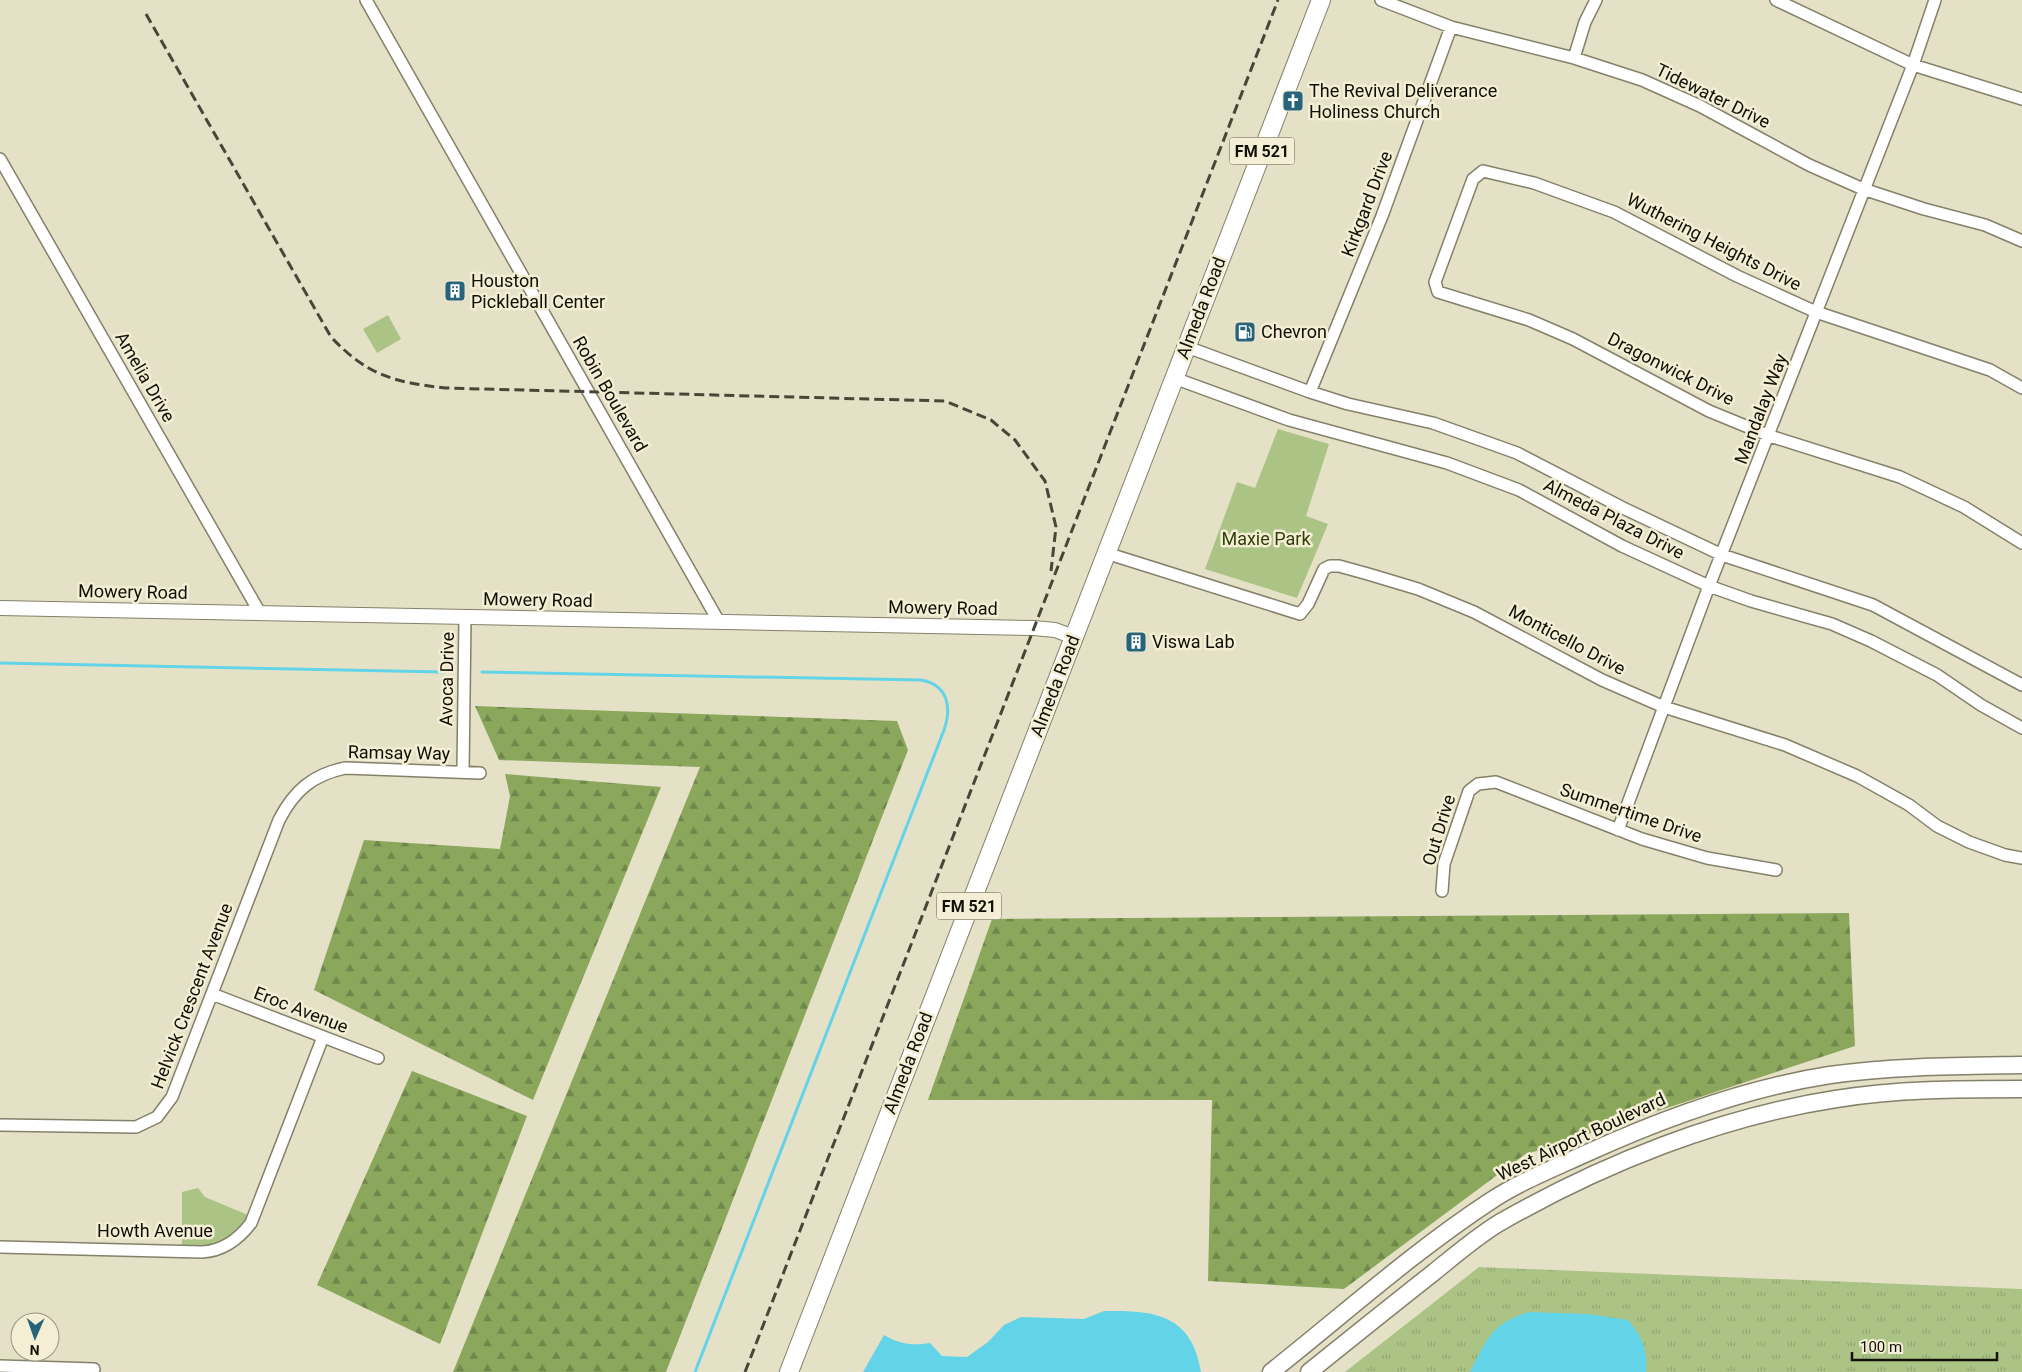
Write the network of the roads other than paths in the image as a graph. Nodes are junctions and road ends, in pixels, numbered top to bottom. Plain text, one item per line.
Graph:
1 (366, 0) edge
2 (1321, 0) edge
3 (1381, 0) edge
4 (1596, 0) edge
5 (1776, 0) edge
6 (1935, 0) edge
7 (1451, 27) junction
8 (1574, 58) junction
9 (1913, 65) junction
10 (2022, 100) edge
11 (0, 159) edge
12 (1863, 189) junction
13 (2022, 241) edge
14 (1441, 263) joint
15 (1816, 312) junction
16 (1186, 347) junction
17 (1174, 378) junction
18 (2022, 388) edge
19 (1310, 392) junction
20 (1770, 436) junction
21 (2022, 543) edge
22 (1106, 553) junction
23 (1722, 554) junction
24 (1709, 586) junction
25 (0, 608) edge
26 (260, 613) junction
27 (465, 618) junction
28 (719, 622) junction
29 (1074, 637) junction
30 (2022, 685) edge
31 (1664, 707) junction
32 (2022, 728) edge
33 (462, 771) junction
34 (480, 773) dead end
35 (1478, 784) joint
36 (295, 794) joint
37 (1618, 830) junction
38 (2022, 858) edge
39 (1776, 870) dead end
40 (1442, 891) dead end
41 (212, 994) junction
42 (323, 1037) junction
43 (378, 1058) dead end
44 (2022, 1065) edge
45 (2022, 1089) edge
46 (1756, 1091) junction
47 (1763, 1115) junction
48 (0, 1125) edge
49 (1560, 1165) junction
50 (1571, 1186) junction
51 (0, 1247) edge
52 (1387, 1279) junction
53 (1400, 1299) junction
54 (0, 1366) edge
55 (94, 1369) dead end
56 (37, 1370) edge
57 (789, 1372) edge
58 (1271, 1372) edge
59 (1309, 1372) edge

1 - 28 street, Robin Boulevard
2 - 16 main road, Almeda Road / FM 521
3 - 7 street, Tidewater Drive
4 - 8 street
5 - 9 street
6 - 9 street, Mandalay Way
7 - 8 street, Tidewater Drive
7 - 19 street, Kirkgard Drive
8 - 12 street, Tidewater Drive
9 - 10 street
9 - 12 street, Mandalay Way
11 - 26 street, Amelia Drive
12 - 13 street, Tidewater Drive
12 - 15 street, Mandalay Way
14 - 15 street, Wuthering Heights Drive
14 - 20 street, Dragonwick Drive
15 - 18 street, Wuthering Heights Drive
15 - 20 street, Mandalay Way
16 - 17 main road, Almeda Road / FM 521
16 - 19 street, Almeda Plaza Drive
17 - 22 main road, Almeda Road / FM 521
17 - 24 street, Almeda Plaza Drive
19 - 23 street, Almeda Plaza Drive
20 - 21 street, Dragonwick Drive
20 - 23 street, Mandalay Way
22 - 29 main road, Almeda Road / FM 521
22 - 31 street, Monticello Drive
23 - 24 street, Mandalay Way
23 - 30 street, Almeda Plaza Drive
24 - 31 street, Mandalay Way
24 - 32 street, Almeda Plaza Drive
25 - 26 street, Mowery Road
26 - 27 street, Mowery Road
27 - 28 street, Mowery Road
27 - 33 street, Avoca Drive
28 - 29 street, Mowery Road
29 - 57 main road, Almeda Road / FM 521
31 - 37 street, Mandalay Way
31 - 38 street, Monticello Drive
33 - 34 street, Ramsay Way
33 - 36 street, Ramsay Way
35 - 37 street, Summertime Drive
35 - 40 street, Out Drive
36 - 41 street, Helvick Crescent Avenue
37 - 39 street, Summertime Drive
41 - 42 street, Eroc Avenue
41 - 48 street, Helvick Crescent Avenue
42 - 43 street, Eroc Avenue
42 - 51 street, Howth Avenue
44 - 46 main road, West Airport Boulevard
45 - 47 main road
46 - 47 main road
46 - 49 main road, West Airport Boulevard
47 - 50 main road
49 - 50 main road
49 - 52 main road, West Airport Boulevard
50 - 53 main road
52 - 53 main road
52 - 58 main road, West Airport Boulevard
53 - 59 main road
54 - 56 street
55 - 56 street

